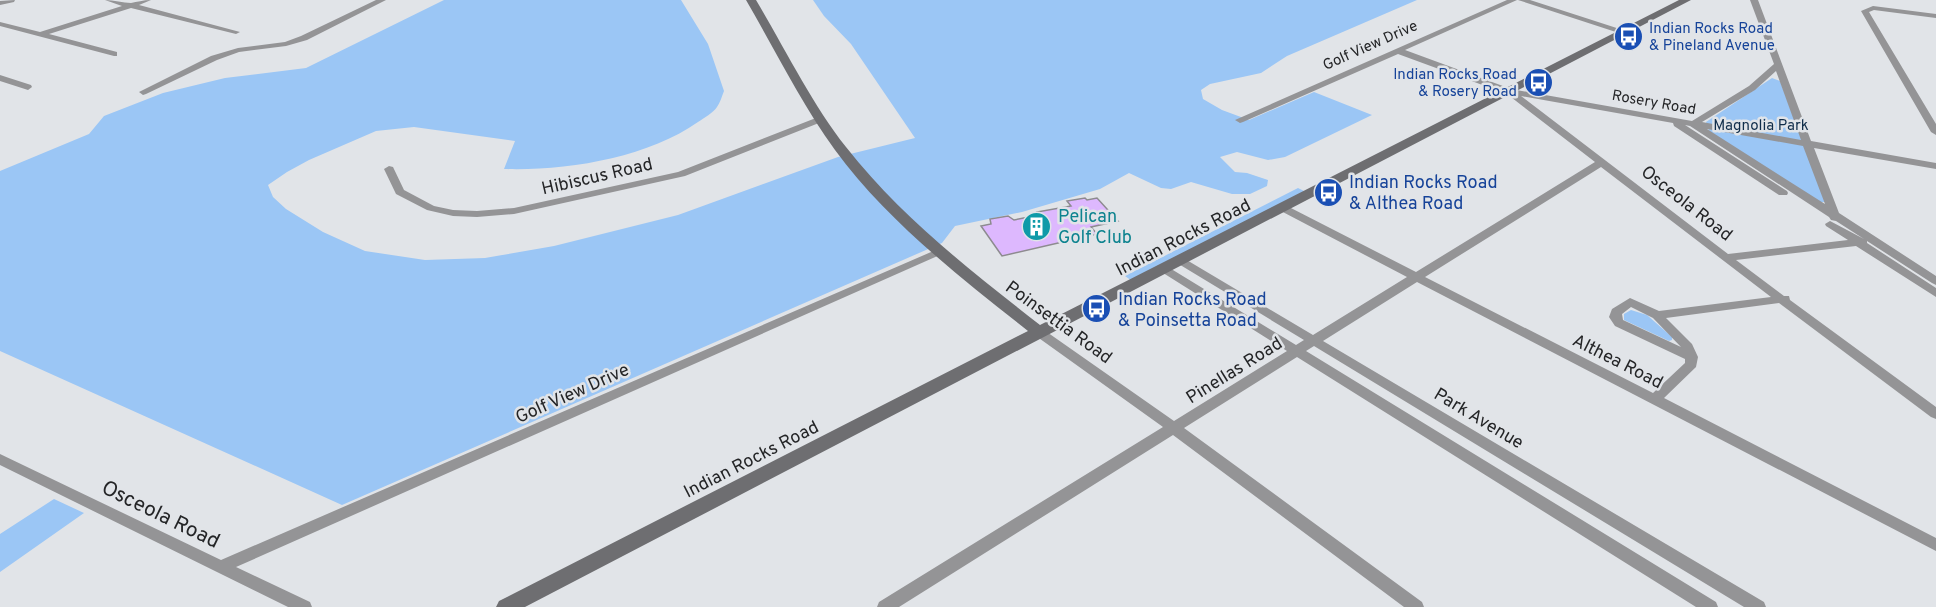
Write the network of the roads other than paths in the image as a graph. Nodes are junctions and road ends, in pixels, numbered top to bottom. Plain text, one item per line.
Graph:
1 (11, 0) edge
2 (109, 0) edge
3 (147, 0) edge
4 (382, 0) edge
5 (751, 0) edge
6 (1513, 0) edge
7 (1522, 0) edge
8 (1686, 0) edge
9 (1754, 0) edge
10 (0, 3) edge
11 (131, 5) junction
12 (1936, 16) edge
13 (0, 24) edge
14 (236, 32) dead end
15 (1625, 32) junction
16 (41, 34) junction
17 (1399, 51) junction
18 (114, 54) dead end
19 (1778, 65) junction
20 (0, 78) edge
21 (28, 87) dead end
22 (143, 92) dead end
23 (1510, 92) junction
24 (821, 119) junction
25 (1240, 120) dead end
26 (1671, 120) junction
27 (1693, 124) junction
28 (1936, 132) edge
29 (1809, 144) junction
30 (1601, 162) junction
31 (1936, 165) edge
32 (389, 169) dead end
33 (1283, 208) junction
34 (1835, 218) junction
35 (1873, 241) junction
36 (1858, 243) junction
37 (938, 252) junction
38 (1726, 258) junction
39 (1180, 261) junction
40 (1164, 269) junction
41 (1416, 276) junction
42 (1936, 281) edge
43 (1936, 293) edge
44 (1785, 299) junction
45 (1657, 315) junction
46 (1040, 333) junction
47 (1315, 340) junction
48 (1296, 352) junction
49 (1692, 357) junction
50 (1654, 400) junction
51 (1936, 414) edge
52 (1174, 428) junction
53 (0, 459) edge
54 (1936, 545) edge
55 (220, 567) junction
56 (1412, 606) edge
57 (304, 607) edge
58 (506, 607) edge
59 (885, 607) edge
60 (1710, 607) edge
61 (1758, 607) edge

1 - 10 street
2 - 11 street
3 - 11 street
4 - 22 street
5 - 24 street, Poinsettia Road
6 - 17 street, Golf View Drive
7 - 15 street
8 - 15 street, Indian Rocks Road
9 - 19 street
11 - 14 street
11 - 16 street
12 - 28 street
13 - 16 street
15 - 23 street, Indian Rocks Road
16 - 18 street
17 - 23 street, Osceola Road
17 - 25 street, Golf View Drive
19 - 27 street
19 - 29 street
20 - 21 street
23 - 26 street, Rosery Road
23 - 30 street, Osceola Road
23 - 33 street, Indian Rocks Road
24 - 32 street, Hibiscus Road
24 - 37 street, Poinsettia Road
26 - 27 street, Rosery Road
26 - 36 street
27 - 29 street, Rosery Road
27 - 34 street
29 - 31 street, Rosery Road
29 - 34 street
30 - 38 street, Osceola Road
30 - 41 street, Pinellas Road
33 - 39 street, Indian Rocks Road
33 - 41 street, Althea Road
34 - 35 street
35 - 36 street
35 - 42 street
36 - 38 street
36 - 43 street
37 - 46 street, Poinsettia Road
37 - 55 street, Golf View Drive
38 - 44 street, Osceola Road
39 - 40 street, Indian Rocks Road
39 - 47 street, Park Avenue
40 - 46 street, Indian Rocks Road
40 - 48 street
41 - 47 street, Pinellas Road
41 - 50 street, Althea Road
44 - 45 street
44 - 51 street, Osceola Road
45 - 49 street
45 - 49 street
46 - 52 street, Poinsettia Road
46 - 58 street, Indian Rocks Road
47 - 48 street, Pinellas Road
47 - 61 street, Park Avenue
48 - 52 street, Pinellas Road
48 - 60 street
49 - 50 street
50 - 54 street, Althea Road
52 - 56 street, Poinsettia Road
52 - 59 street, Pinellas Road
53 - 55 street, Osceola Road
55 - 57 street, Osceola Road

